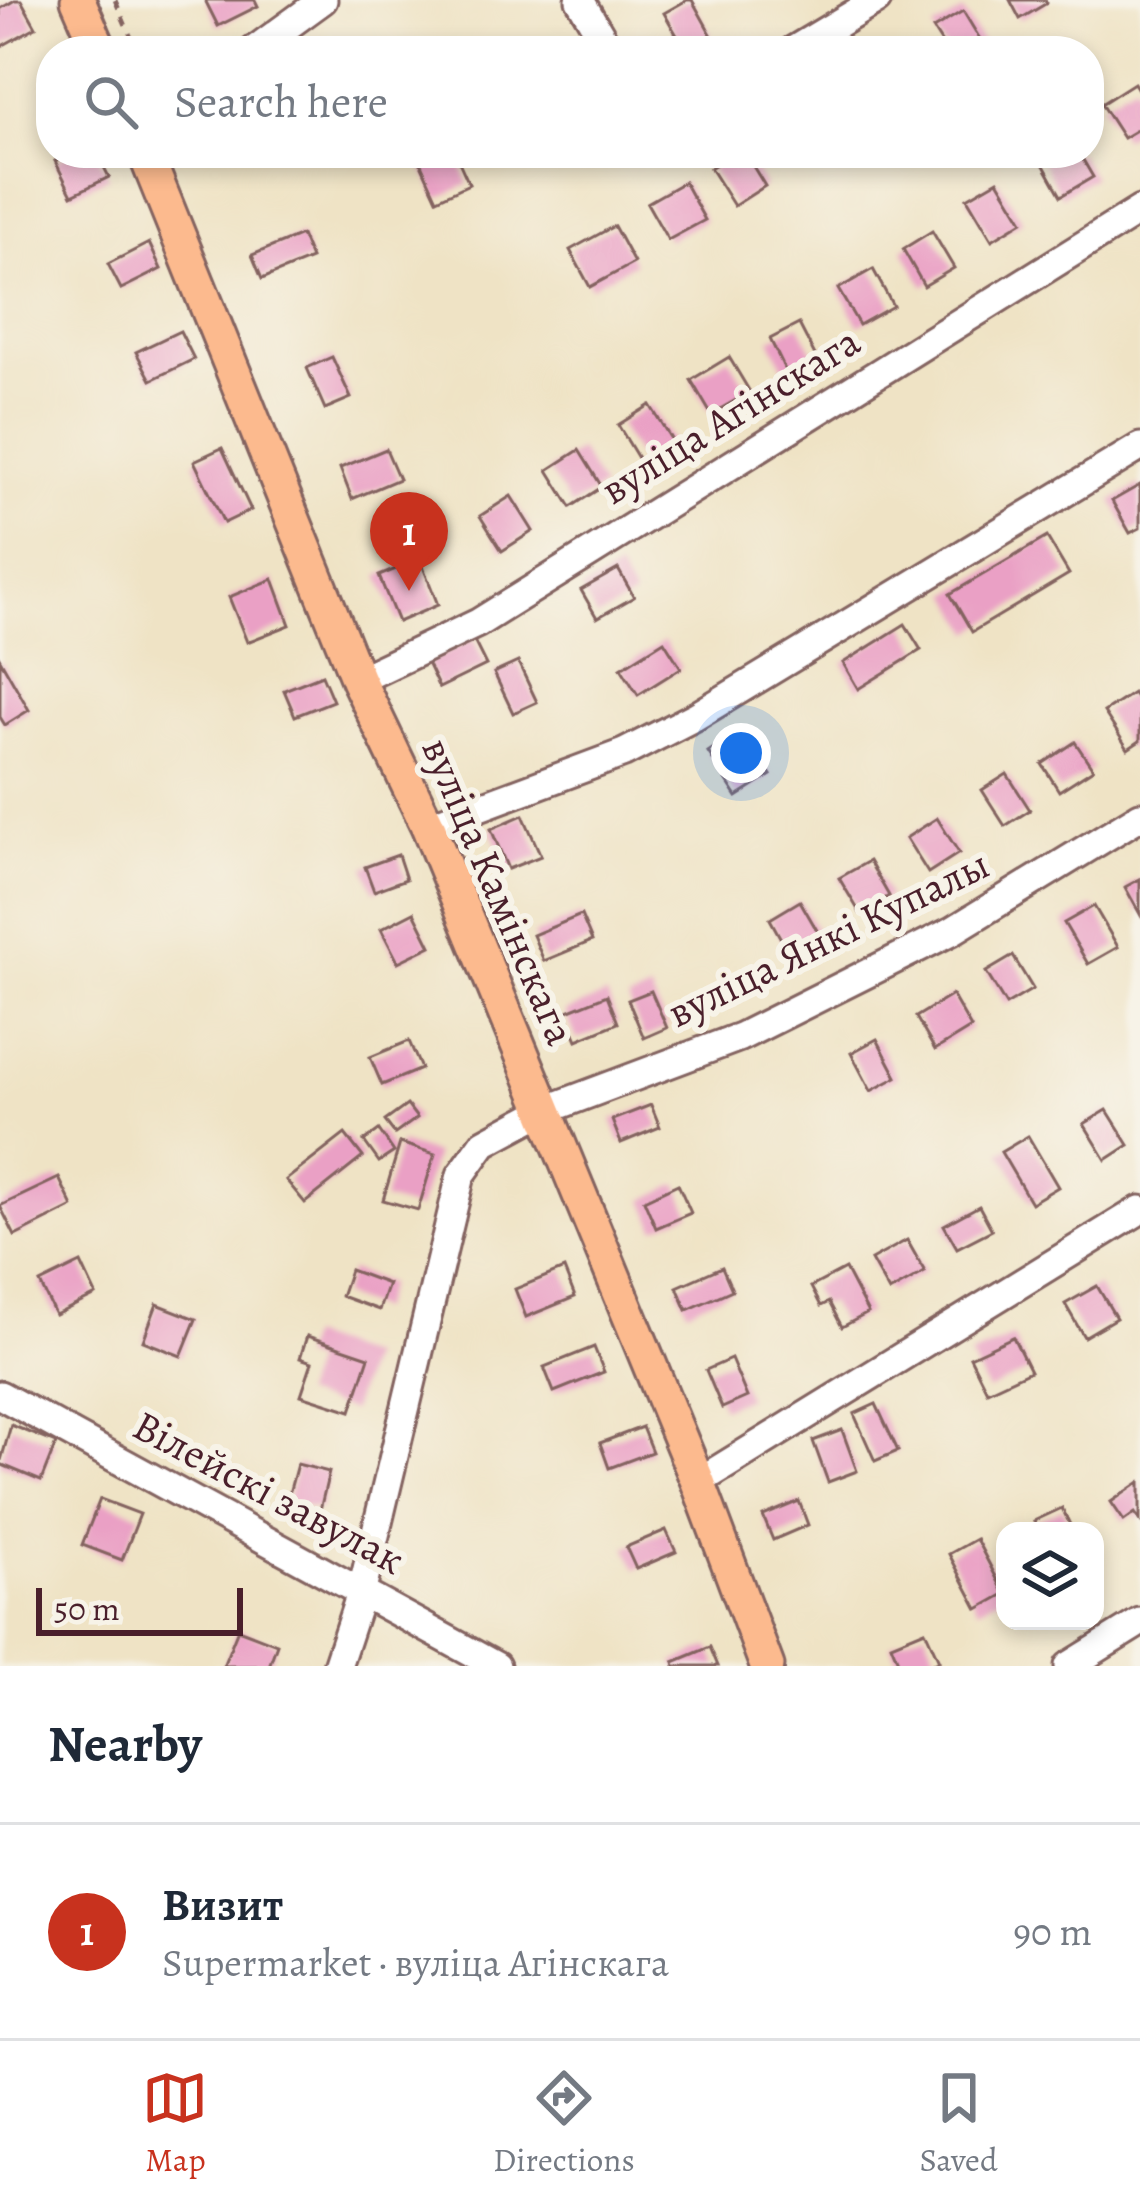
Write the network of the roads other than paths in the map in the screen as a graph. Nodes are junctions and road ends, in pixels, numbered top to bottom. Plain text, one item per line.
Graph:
1 (79, 0) edge
2 (323, 0) edge
3 (580, 0) edge
4 (877, 0) edge
5 (94, 36) edge
6 (274, 36) edge
7 (601, 36) edge
8 (817, 36) edge
9 (151, 168) edge
10 (1140, 210) edge
11 (1140, 447) edge
12 (358, 680) junction
13 (1140, 816) edge
14 (428, 826) junction
15 (543, 1111) junction
16 (1140, 1210) edge
17 (0, 1395) edge
18 (698, 1481) junction
19 (362, 1590) junction
20 (1140, 1622) edge
21 (337, 1666) edge
22 (496, 1666) edge
23 (767, 1666) edge
24 (1069, 1666) edge

1 - 5 main road
2 - 6 street
3 - 7 street
4 - 8 street
9 - 12 main road, вуліца Камінскага
10 - 12 street, вуліца Агінскага
11 - 14 street
12 - 14 main road, вуліца Камінскага
13 - 15 street, вуліца Янкі Купалы
14 - 15 main road, вуліца Камінскага
15 - 18 main road, вуліца Камінскага
15 - 19 street, вуліца Янкі Купалы
16 - 18 street
17 - 19 street, Вілейскі завулак
18 - 23 main road, вуліца Камінскага
19 - 21 street, вуліца Янкі Купалы
19 - 22 street, Вілейскі завулак
20 - 24 street

